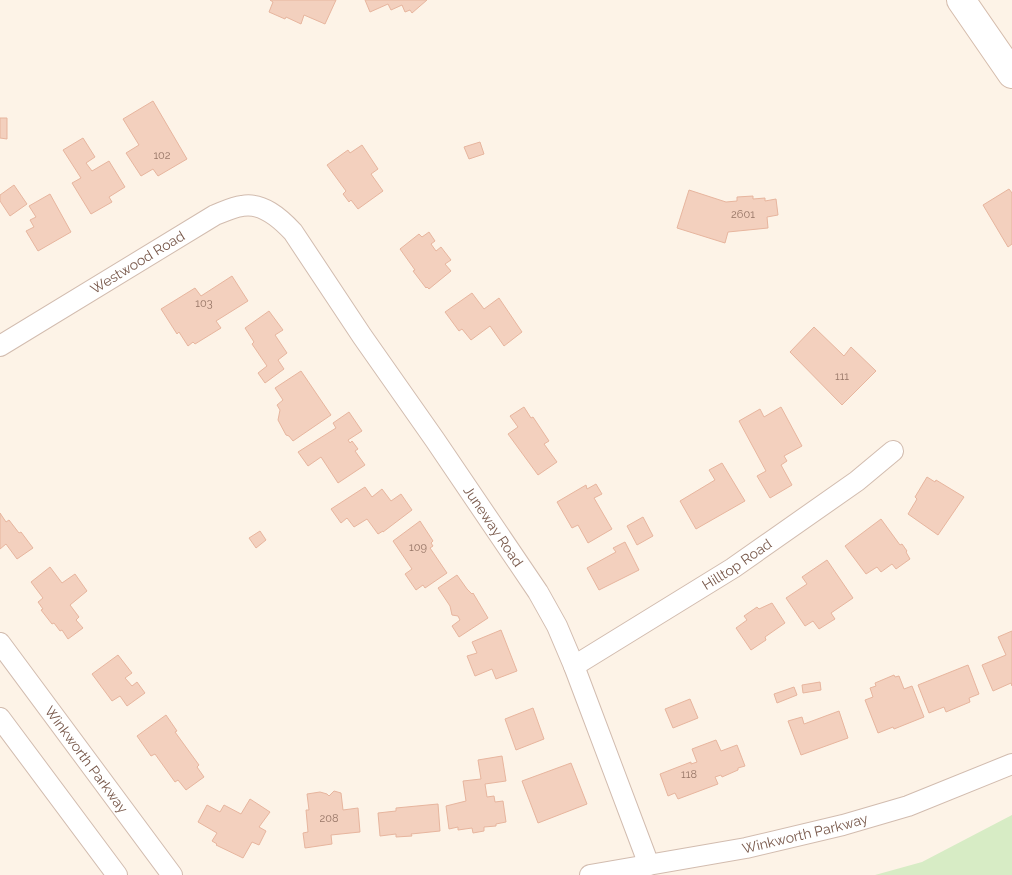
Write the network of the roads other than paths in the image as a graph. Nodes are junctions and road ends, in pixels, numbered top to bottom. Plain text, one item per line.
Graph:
1 (962, 0) edge
2 (1012, 74) edge
3 (280, 219) joint
4 (0, 346) edge
5 (893, 451) dead end
6 (0, 643) edge
7 (574, 666) junction
8 (0, 718) edge
9 (1012, 764) edge
10 (649, 865) junction
11 (117, 875) edge
12 (172, 875) edge
13 (590, 875) edge

1 - 2 street
3 - 4 street, Westwood Road
3 - 7 street, Juneway Road
5 - 7 street, Hilltop Road
6 - 12 street, Winkworth Parkway
7 - 10 street, Juneway Road
8 - 11 street
9 - 10 street, Winkworth Parkway
10 - 13 street, Winkworth Parkway

